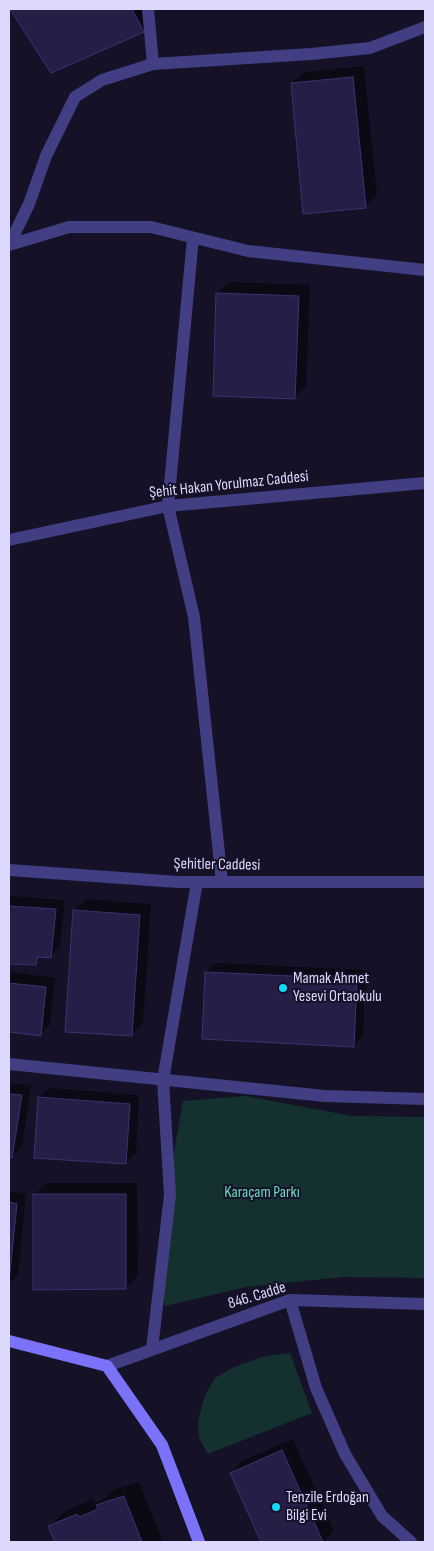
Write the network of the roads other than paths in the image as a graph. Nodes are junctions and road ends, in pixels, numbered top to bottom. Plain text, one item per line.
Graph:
1 (148, 9) edge
2 (425, 27) edge
3 (153, 64) junction
4 (193, 238) junction
5 (425, 270) edge
6 (425, 484) edge
7 (168, 506) junction
8 (9, 540) edge
9 (9, 870) edge
10 (197, 882) junction
11 (222, 882) junction
12 (425, 882) edge
13 (9, 1064) edge
14 (163, 1080) junction
15 (425, 1099) edge
16 (290, 1300) junction
17 (425, 1304) edge
18 (9, 1341) edge
19 (152, 1349) junction
20 (107, 1366) junction
21 (199, 1542) edge
22 (411, 1542) edge

1 - 3 street
2 - 3 street
3 - 4 street
4 - 5 street
4 - 7 street
6 - 7 street, Şehit Hakan Yorulmaz Caddesi
7 - 8 street, Şehit Hakan Yorulmaz Caddesi
7 - 11 street
9 - 10 street, Şehitler Caddesi
10 - 11 street, Şehitler Caddesi
10 - 14 street
11 - 12 street, Şehitler Caddesi
13 - 14 street
14 - 15 street
14 - 19 street
16 - 17 street, 846. Cadde
16 - 19 street, 846. Cadde
16 - 22 street
18 - 20 main road
19 - 20 street, 846. Cadde
20 - 21 main road

